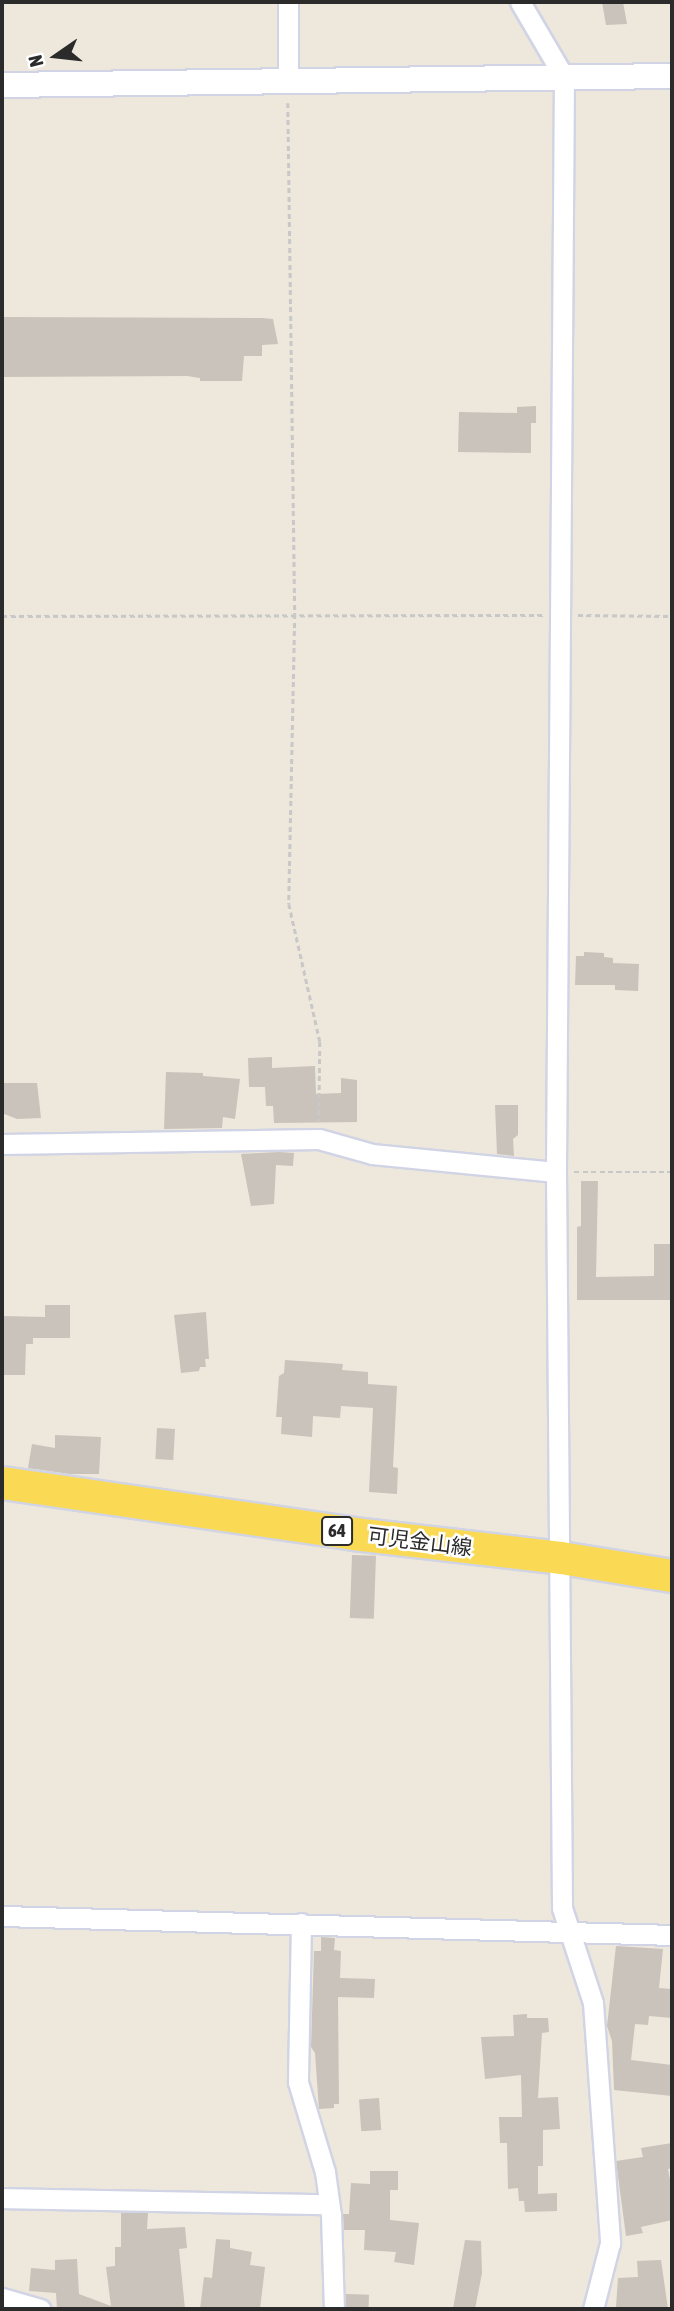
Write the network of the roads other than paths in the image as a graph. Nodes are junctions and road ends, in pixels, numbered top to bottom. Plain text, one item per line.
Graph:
1 (288, 2) edge
2 (520, 2) edge
3 (672, 76) edge
4 (564, 77) junction
5 (288, 82) junction
6 (2, 85) edge
7 (2, 1144) edge
8 (556, 1172) junction
9 (2, 1483) edge
10 (561, 1558) junction
11 (672, 1576) edge
12 (2, 1916) edge
13 (301, 1923) junction
14 (570, 1930) junction
15 (672, 1935) edge
16 (2, 2198) edge
17 (329, 2204) junction
18 (2, 2298) edge
19 (40, 2309) edge
20 (334, 2309) edge
21 (593, 2309) edge

1 - 5 street
2 - 4 street
3 - 4 street
4 - 5 street
4 - 8 street
5 - 6 street
7 - 8 street
8 - 10 street
9 - 10 main road, 可児金山線 / 64
10 - 11 main road, 可児金山線 / 64
10 - 14 street
12 - 13 street
13 - 14 street
13 - 17 street
14 - 15 street
14 - 21 street
16 - 17 street
17 - 20 street
18 - 19 street

